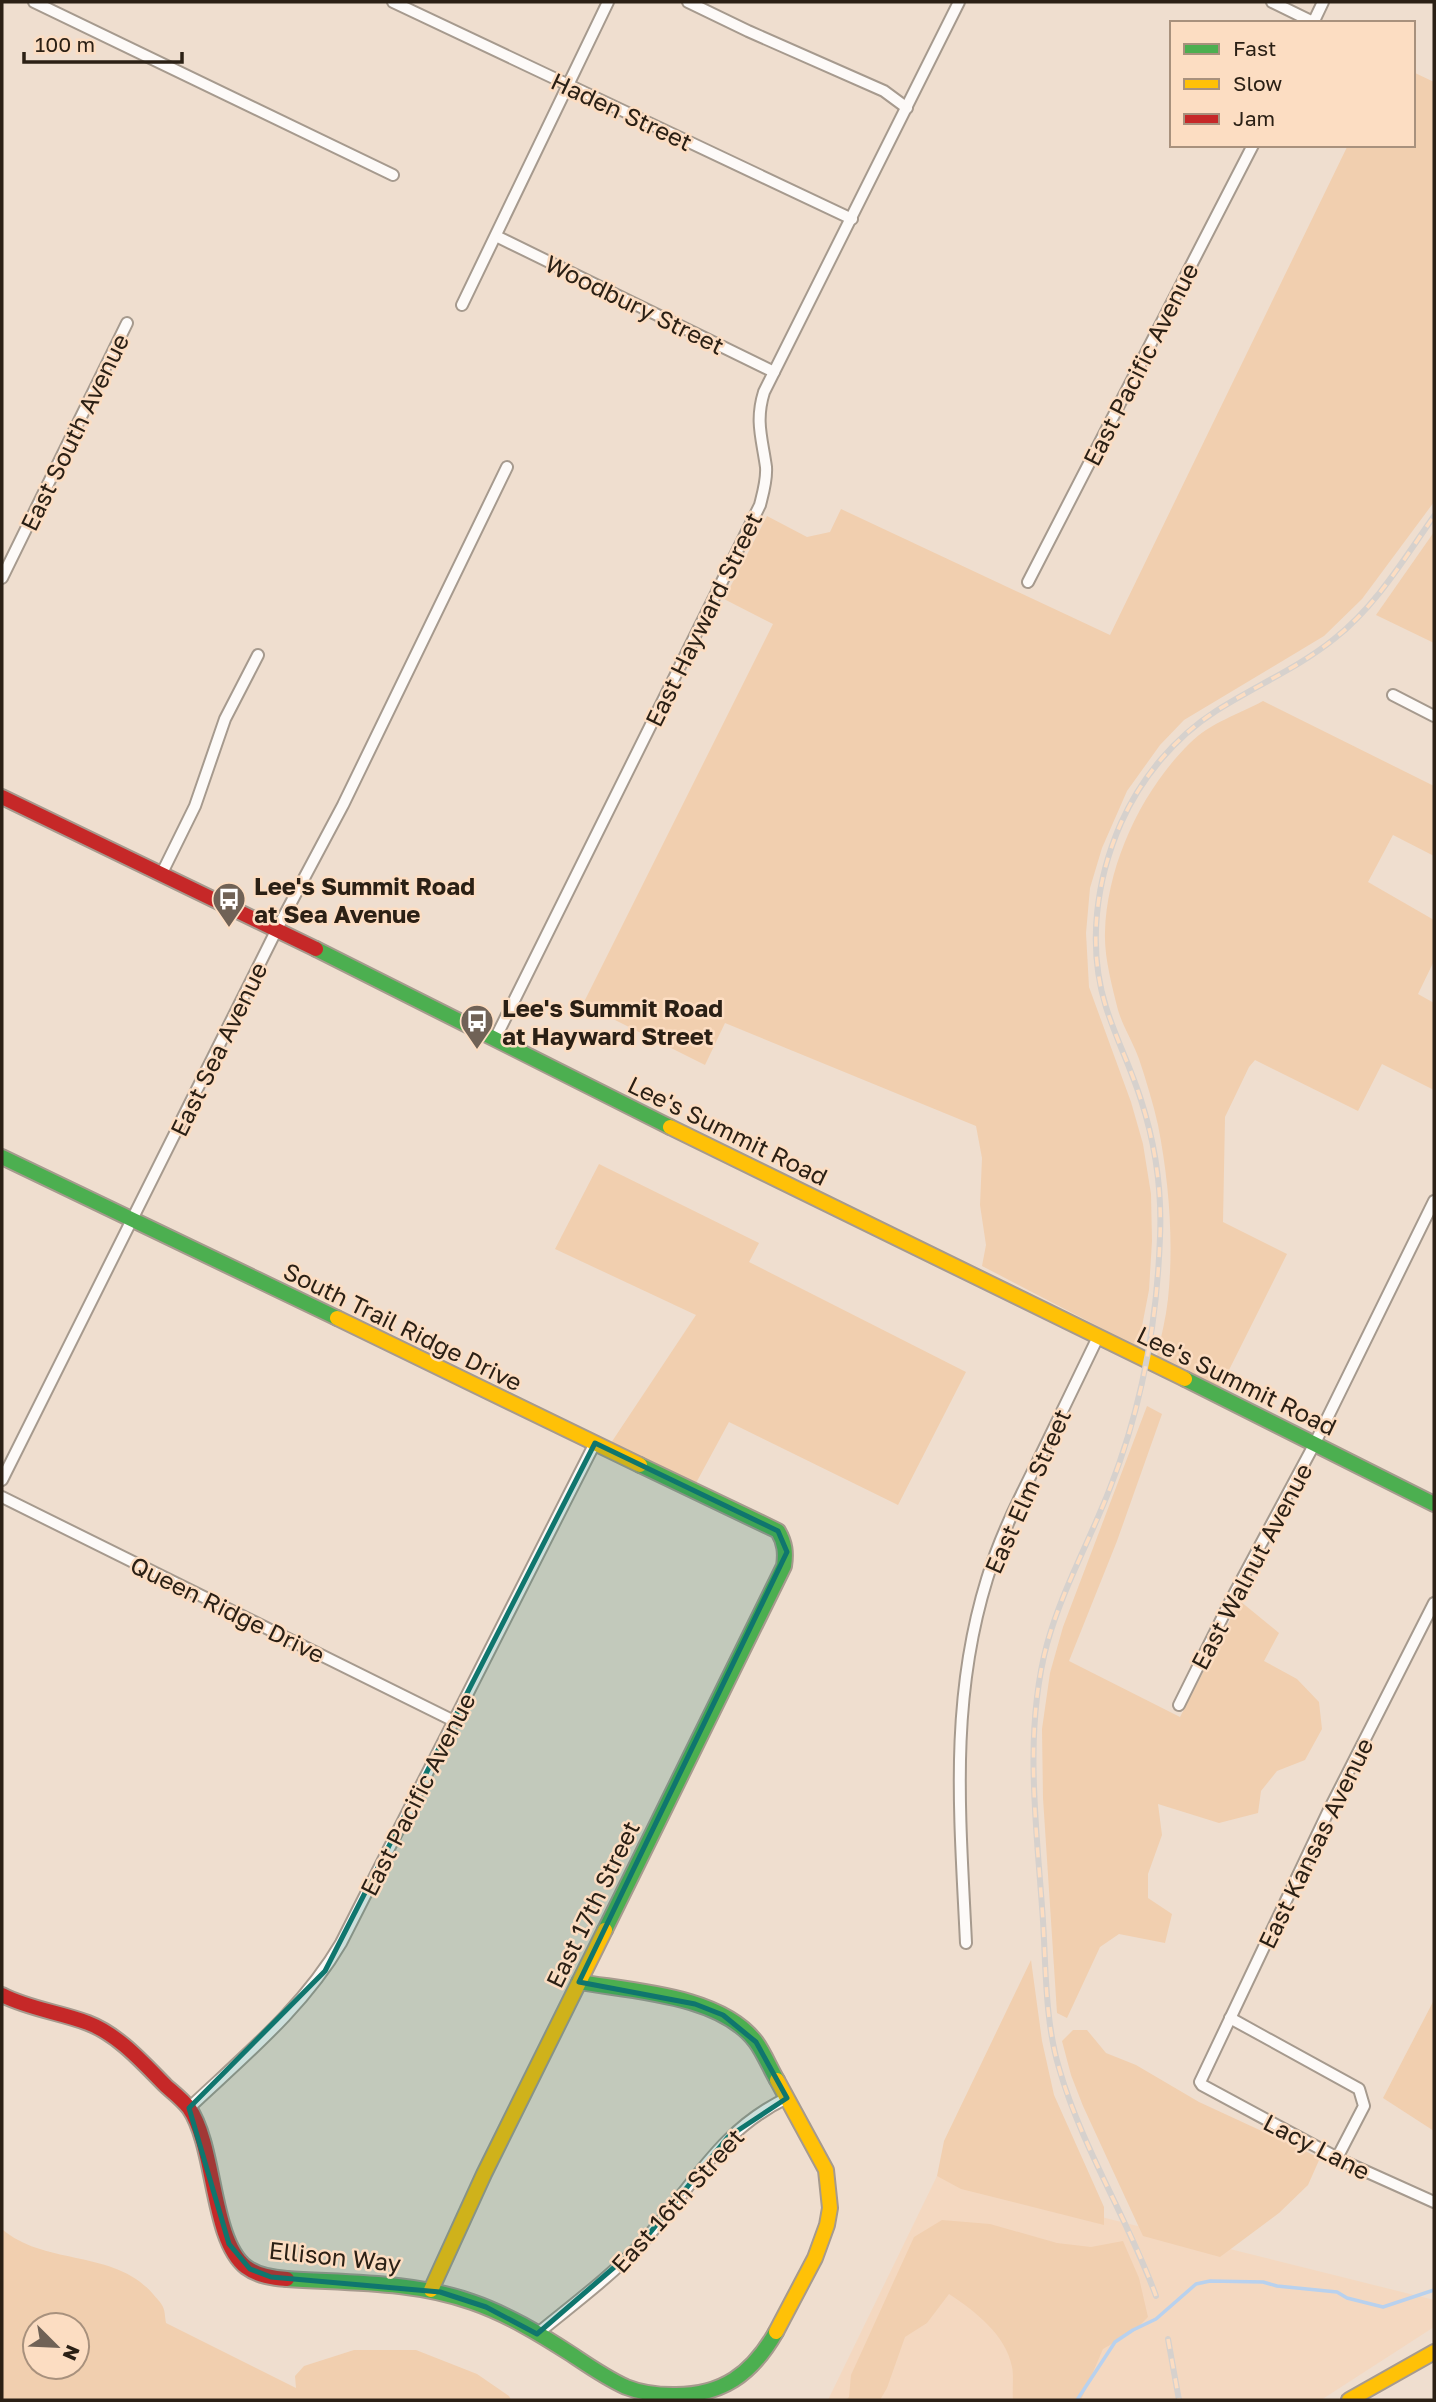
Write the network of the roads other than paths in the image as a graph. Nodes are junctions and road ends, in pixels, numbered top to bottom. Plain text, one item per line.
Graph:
1 (34, 2) edge
2 (393, 2) edge
3 (608, 2) edge
4 (688, 2) edge
5 (959, 2) edge
6 (1272, 2) edge
7 (1323, 2) edge
8 (1311, 21) edge
9 (1314, 21) edge
10 (567, 84) junction
11 (907, 108) junction
12 (1252, 147) edge
13 (393, 175) dead end
14 (852, 219) junction
15 (496, 236) junction
16 (462, 305) dead end
17 (127, 323) dead end
18 (774, 372) junction
19 (508, 467) dead end
20 (2, 578) edge
21 (1028, 582) dead end
22 (258, 655) dead end
23 (1393, 695) dead end
24 (1434, 716) edge
25 (2, 797) edge
26 (162, 873) junction
27 (277, 929) junction
28 (495, 1039) junction
29 (2, 1157) edge
30 (1434, 1201) edge
31 (132, 1221) junction
32 (1098, 1337) junction
33 (595, 1443) junction
34 (1315, 1443) junction
35 (2, 1480) edge
36 (2, 1497) edge
37 (1434, 1504) edge
38 (782, 1538) joint
39 (1434, 1603) edge
40 (1179, 1705) dead end
41 (454, 1721) junction
42 (966, 1943) dead end
43 (579, 1982) junction
44 (2, 1995) edge
45 (1230, 2018) junction
46 (1202, 2085) joint
47 (787, 2098) junction
48 (189, 2108) junction
49 (1337, 2158) junction
50 (1434, 2202) edge
51 (431, 2290) junction
52 (537, 2334) junction
53 (1434, 2352) edge
54 (1349, 2400) edge

1 - 13 street
2 - 10 street, Haden Street
3 - 10 street
4 - 11 street
5 - 11 street, East Hayward Street
6 - 8 street
7 - 9 street
10 - 14 street, Haden Street
10 - 15 street
11 - 14 street, East Hayward Street
12 - 21 street, East Pacific Avenue
14 - 18 street, East Hayward Street
15 - 16 street
15 - 18 street, Woodbury Street
17 - 20 street, East South Avenue
18 - 28 street, East Hayward Street
19 - 27 street, East Sea Avenue
22 - 26 street
23 - 24 street
25 - 26 street, Lee's Summit Road
26 - 27 street, Lee's Summit Road
27 - 28 street, Lee's Summit Road
27 - 31 street, East Sea Avenue
28 - 32 street, Lee's Summit Road
29 - 31 street, South Trail Ridge Drive
30 - 34 street, East Walnut Avenue
31 - 33 street, South Trail Ridge Drive
31 - 35 street, East Sea Avenue
32 - 34 street, Lee's Summit Road
32 - 42 street, East Elm Street
33 - 38 street, South Trail Ridge Drive
33 - 41 street, East Pacific Avenue
34 - 37 street, Lee's Summit Road
34 - 40 street, East Walnut Avenue
36 - 41 street, Queen Ridge Drive
38 - 43 street, East 17th Street
39 - 45 street, East Kansas Avenue
41 - 48 street, East Pacific Avenue
43 - 47 street
43 - 51 street, East 17th Street
44 - 48 street, Ellison Way
45 - 46 street, East Kansas Avenue
45 - 49 street
46 - 49 street, Lacy Lane
47 - 52 street, East 16th Street
47 - 52 street, Ellison Way
48 - 51 street, Ellison Way
49 - 50 street, Lacy Lane
51 - 52 street, Ellison Way
53 - 54 street

